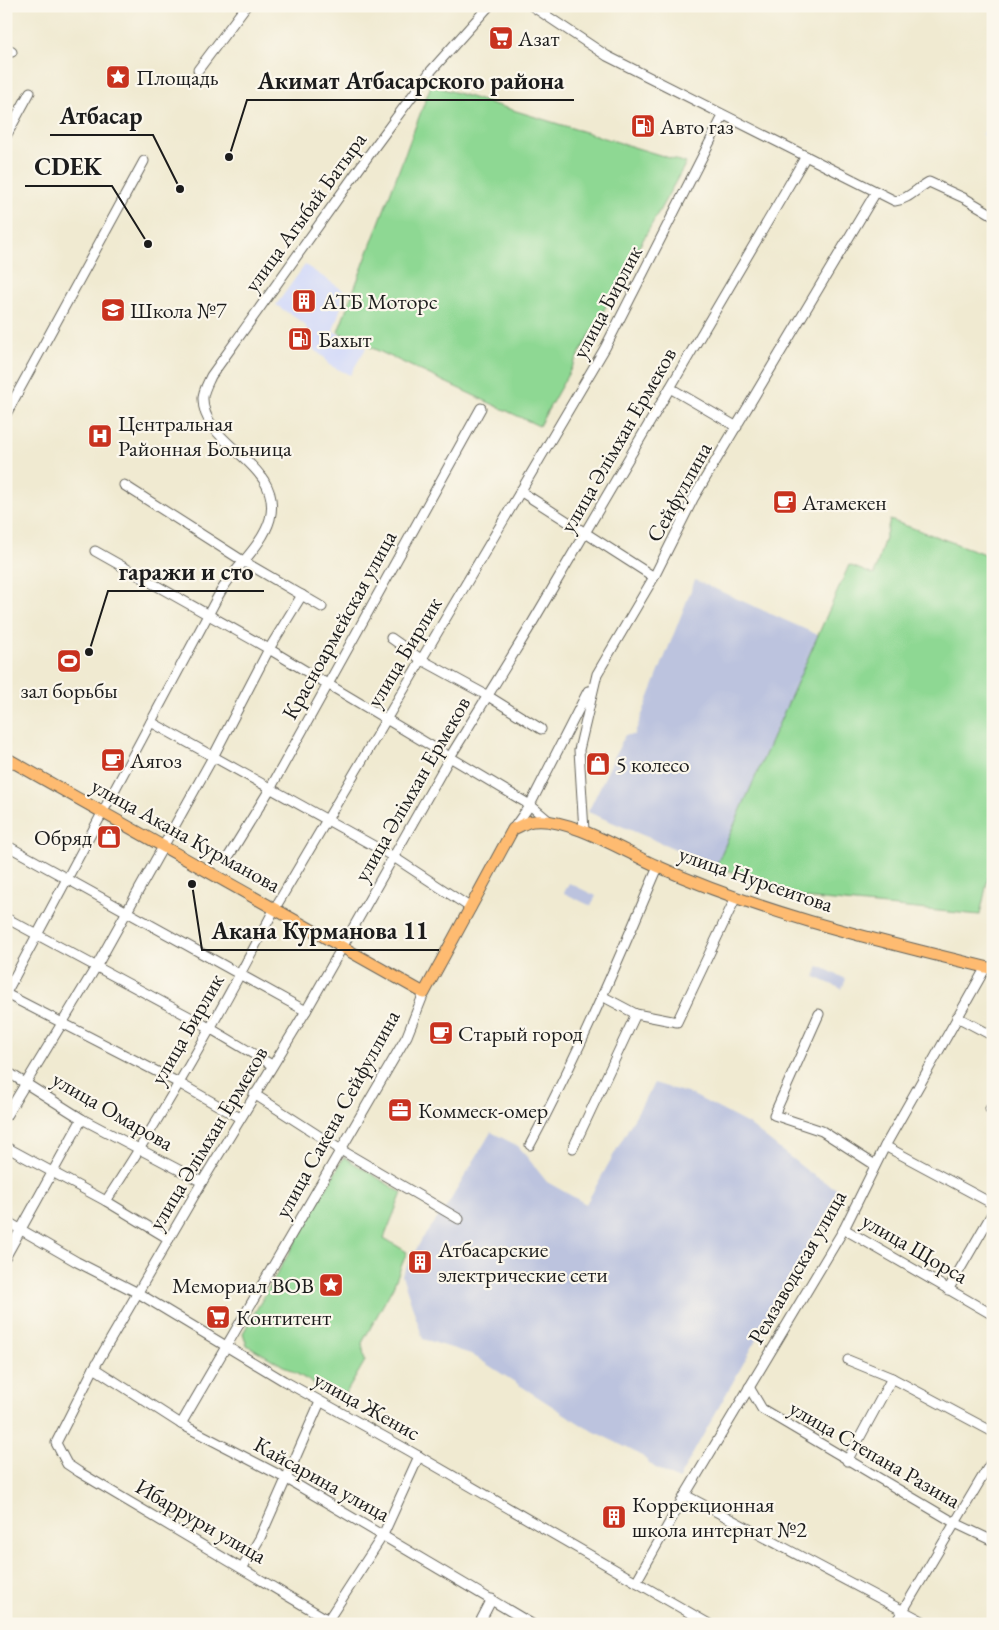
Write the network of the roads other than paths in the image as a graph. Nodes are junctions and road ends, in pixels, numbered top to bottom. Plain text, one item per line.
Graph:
1 (246, 6) edge
2 (489, 6) edge
3 (532, 6) edge
4 (198, 70) dead end
5 (30, 92) dead end
6 (723, 116) junction
7 (6, 136) edge
8 (806, 156) junction
9 (144, 161) dead end
10 (876, 192) junction
11 (993, 215) edge
12 (670, 388) junction
13 (481, 408) dead end
14 (6, 414) edge
15 (737, 427) junction
16 (124, 484) dead end
17 (520, 491) junction
18 (586, 532) junction
19 (95, 551) dead end
20 (243, 561) junction
21 (654, 577) junction
22 (302, 595) junction
23 (322, 607) dead end
24 (208, 616) junction
25 (391, 638) dead end
26 (269, 649) junction
27 (422, 660) junction
28 (597, 674) junction
29 (326, 684) junction
30 (488, 696) junction
31 (385, 719) junction
32 (152, 722) junction
33 (541, 729) dead end
34 (214, 757) junction
35 (6, 758) edge
36 (450, 758) junction
37 (270, 789) junction
38 (530, 805) junction
39 (103, 812) junction
40 (327, 820) junction
41 (550, 822) junction
42 (513, 830) junction
43 (584, 831) junction
44 (6, 844) edge
45 (163, 845) junction
46 (392, 856) junction
47 (227, 859) dead end
48 (658, 867) junction
49 (69, 879) junction
50 (736, 897) junction
51 (275, 908) junction
52 (471, 908) junction
53 (126, 911) junction
54 (6, 918) edge
55 (37, 934) junction
56 (342, 947) junction
57 (96, 967) junction
58 (989, 968) edge
59 (240, 975) junction
60 (6, 993) edge
61 (424, 993) junction
62 (602, 996) junction
63 (306, 1011) junction
64 (636, 1014) junction
65 (818, 1014) dead end
66 (957, 1017) junction
67 (62, 1023) junction
68 (209, 1028) junction
69 (993, 1036) edge
70 (272, 1065) junction
71 (6, 1071) edge
72 (26, 1082) junction
73 (177, 1082) junction
74 (254, 1094) junction
75 (6, 1116) edge
76 (240, 1118) junction
77 (82, 1119) junction
78 (530, 1145) dead end
79 (885, 1146) junction
80 (6, 1147) edge
81 (140, 1148) junction
82 (572, 1148) dead end
83 (341, 1150) junction
84 (875, 1165) junction
85 (53, 1172) junction
86 (202, 1182) junction
87 (106, 1201) junction
88 (993, 1204) edge
89 (993, 1212) edge
90 (459, 1220) dead end
91 (6, 1221) edge
92 (844, 1229) junction
93 (21, 1230) junction
94 (169, 1239) junction
95 (6, 1256) edge
96 (948, 1290) junction
97 (138, 1293) junction
98 (993, 1315) edge
99 (226, 1348) junction
100 (848, 1360) dead end
101 (94, 1368) junction
102 (892, 1378) junction
103 (749, 1387) junction
104 (320, 1402) junction
105 (181, 1424) junction
106 (993, 1432) edge
107 (56, 1443) joint
108 (419, 1456) junction
109 (993, 1459) edge
110 (847, 1461) junction
111 (287, 1479) junction
112 (685, 1495) junction
113 (955, 1523) junction
114 (383, 1535) junction
115 (993, 1541) edge
116 (243, 1567) junction
117 (636, 1582) junction
118 (492, 1599) junction
119 (902, 1610) junction
120 (332, 1622) edge
121 (479, 1624) edge
122 (532, 1624) edge
123 (709, 1624) edge
124 (894, 1624) edge
125 (928, 1624) edge

1 - 4 street
2 - 20 street, улица Агыбай Батыра
3 - 6 street
5 - 7 street
6 - 8 street
6 - 17 street, улица Бирлик
8 - 10 street
8 - 12 street, улица Әлімхан Ермеков
9 - 14 street
10 - 11 street
10 - 15 street, Сейфуллина
12 - 15 street
12 - 18 street, улица Әлімхан Ермеков
13 - 29 street, Красноармейская улица
15 - 21 street, Сейфуллина
16 - 20 street
17 - 18 street
17 - 27 street, улица Бирлик
18 - 21 street
18 - 30 street, улица Әлімхан Ермеков
19 - 24 street
20 - 22 street
20 - 24 street, улица Агыбай Батыра
21 - 28 street, Сейфуллина
22 - 23 street
22 - 26 street
24 - 26 street
24 - 32 street, улица Агыбай Батыра
25 - 27 street
26 - 29 street
26 - 34 street
27 - 30 street
27 - 31 street, улица Бирлик
28 - 38 street, улица Сакена Сейфуллина
28 - 43 street, Сейфуллина
29 - 31 street
29 - 37 street, Красноармейская улица
30 - 33 street
30 - 36 street, улица Әлімхан Ермеков
31 - 36 street
31 - 40 street, улица Бирлик
32 - 34 street
32 - 39 street, улица Агыбай Батыра
34 - 37 street
34 - 45 street
35 - 39 main road, улица Акана Курманова
36 - 38 street
36 - 46 street, улица Әлімхан Ермеков
37 - 40 street
37 - 47 street, Красноармейская улица
38 - 41 street
38 - 42 street, улица Сакена Сейфуллина
39 - 45 main road, улица Акана Курманова
39 - 49 street, улица Агыбай Батыра
40 - 46 street
40 - 51 street, улица Бирлик
41 - 42 main road, улица Нурсеитова
41 - 43 main road, улица Нурсеитова
42 - 52 main road, улица Сакена Сейфуллина
43 - 48 main road, улица Нурсеитова
44 - 49 street
45 - 51 main road, улица Акана Курманова
45 - 53 street
46 - 52 street
46 - 56 street, улица Әлімхан Ермеков
48 - 50 main road, улица Нурсеитова
48 - 62 street
49 - 53 street
49 - 55 street, улица Агыбай Батыра
50 - 58 main road, улица Нурсеитова
50 - 64 street
51 - 56 main road, улица Акана Курманова
51 - 59 street, улица Бирлик
52 - 61 main road, улица Сакена Сейфуллина
53 - 57 street
53 - 59 street
54 - 55 street
55 - 57 street
55 - 60 street, улица Агыбай Батыра
56 - 61 main road, улица Акана Курманова
56 - 63 street, улица Әлімхан Ермеков
57 - 67 street
57 - 68 street
58 - 66 street, Ремзаводская улица
59 - 63 street
59 - 68 street, улица Бирлик
60 - 67 street
61 - 83 street, улица Сакена Сейфуллина
62 - 64 street
62 - 78 street
63 - 70 street, улица Әлімхан Ермеков
64 - 82 street
65 - 84 street
66 - 69 street
66 - 79 street, Ремзаводская улица
67 - 72 street
67 - 73 street
68 - 70 street
68 - 73 street, улица Бирлик
70 - 74 street, улица Әлімхан Ермеков
71 - 72 street, улица Омарова
72 - 75 street
72 - 77 street, улица Омарова
73 - 76 street
73 - 81 street, улица Бирлик
74 - 76 street, улица Әлімхан Ермеков
74 - 83 street
76 - 86 street, улица Әлімхан Ермеков
77 - 81 street, улица Омарова
77 - 85 street
79 - 84 street, Ремзаводская улица
79 - 88 street
80 - 85 street
81 - 86 street, улица Омарова
81 - 87 street, улица Бирлик
83 - 90 street
83 - 99 street, улица Сакена Сейфуллина
84 - 92 street, Ремзаводская улица
85 - 87 street
85 - 93 street
86 - 94 street, улица Әлімхан Ермеков
87 - 94 street
89 - 96 street
91 - 93 street, улица Женис
92 - 96 street, улица Щорса
92 - 103 street, Ремзаводская улица
93 - 95 street
93 - 97 street, улица Женис
94 - 97 street, улица Әлімхан Ермеков
96 - 98 street, улица Щорса
97 - 99 street, улица Женис
97 - 101 street, улица Әлімхан Ермеков
99 - 104 street, улица Женис
99 - 105 street, улица Сакена Сейфуллина
100 - 102 street
101 - 105 street, Кайсарина улица
101 - 107 street, улица Әлімхан Ермеков
102 - 106 street
102 - 110 street
103 - 110 street, улица Степана Разина
103 - 112 street, Ремзаводская улица
104 - 108 street, улица Женис
104 - 111 street
105 - 111 street, Кайсарина улица
107 - 116 street, Ибаррури улица
108 - 114 street
108 - 117 street, улица Женис
109 - 113 street
110 - 113 street, улица Степана Разина
111 - 114 street, Кайсарина улица
111 - 116 street
112 - 117 street, Ремзаводская улица
112 - 119 street
113 - 115 street, улица Степана Разина
113 - 119 street
114 - 118 street, Кайсарина улица
114 - 120 street
116 - 120 street, Ибаррури улица
117 - 123 street, улица Женис
118 - 121 street
118 - 122 street, Кайсарина улица
119 - 124 street
119 - 125 street

